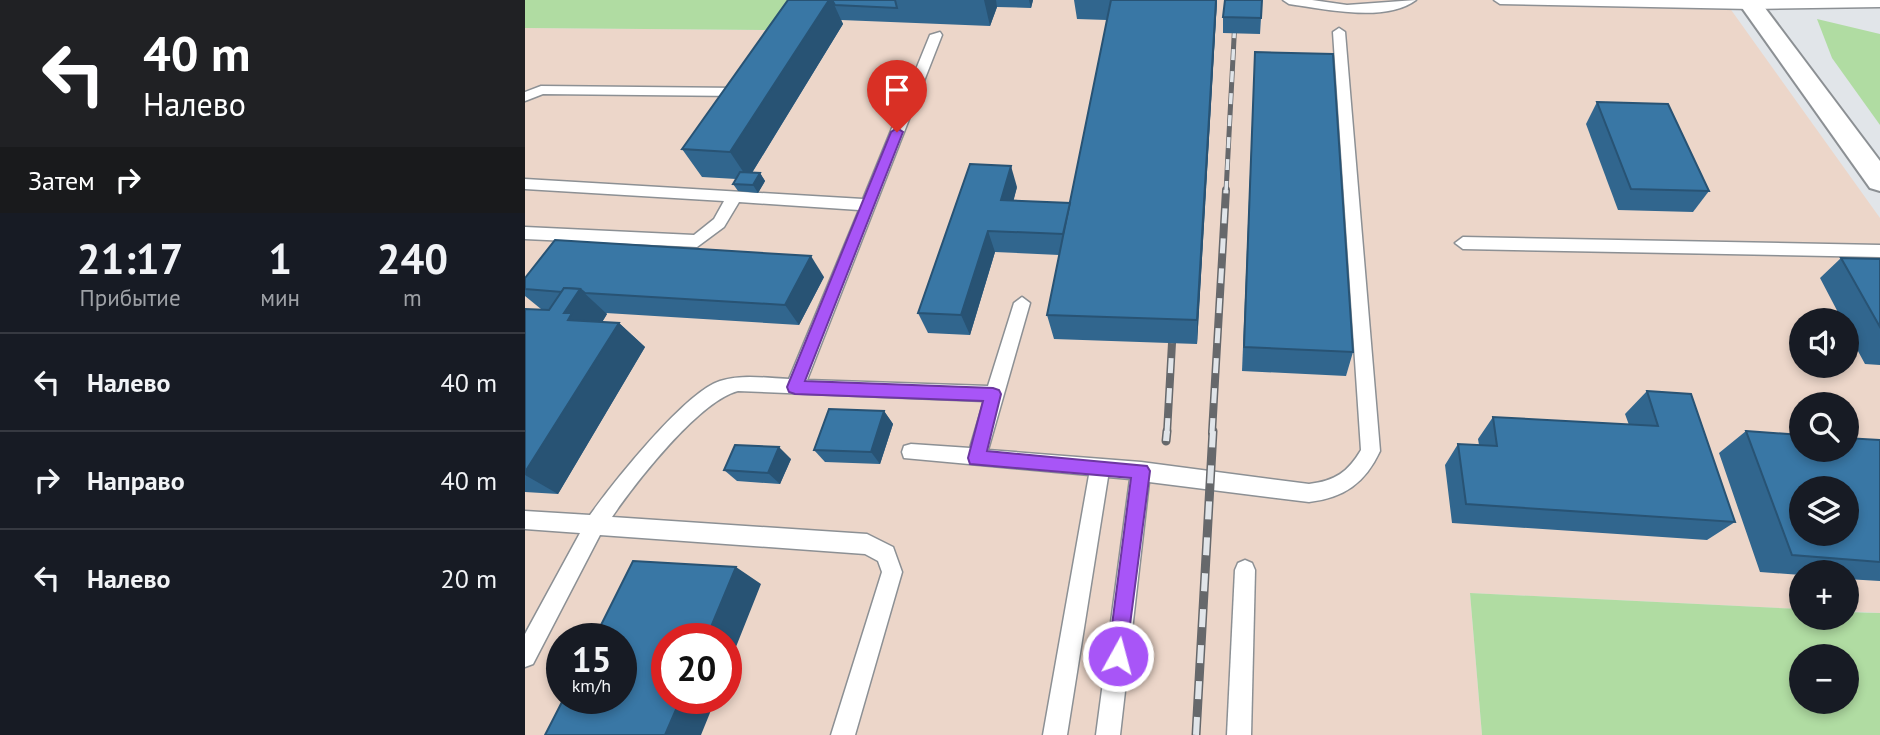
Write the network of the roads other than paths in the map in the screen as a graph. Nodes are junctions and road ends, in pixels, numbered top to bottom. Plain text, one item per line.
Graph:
1 (1289, 0) edge
2 (1409, 0) edge
3 (1500, 0) edge
4 (1880, 4) edge
5 (1751, 5) junction
6 (1339, 32) dead end
7 (936, 34) dead end
8 (739, 92) edge
9 (525, 97) edge
10 (1880, 181) edge
11 (525, 184) edge
12 (735, 196) junction
13 (868, 205) junction
14 (525, 233) edge
15 (1463, 243) dead end
16 (1880, 251) edge
17 (1022, 303) dead end
18 (795, 387) junction
19 (993, 394) junction
20 (912, 452) dead end
21 (976, 458) junction
22 (1100, 467) junction
23 (1141, 471) junction
24 (525, 520) edge
25 (596, 523) junction
26 (1245, 570) dead end
27 (525, 656) edge
28 (843, 735) edge
29 (1055, 735) edge
30 (1108, 735) edge
31 (1239, 735) edge

1 - 2 lane
3 - 5 lane
4 - 5 lane
5 - 10 street
6 - 23 lane
7 - 13 lane
8 - 9 lane
11 - 12 lane
12 - 13 lane
12 - 14 lane
13 - 18 lane
15 - 16 lane
17 - 19 lane
18 - 19 lane
18 - 25 lane
19 - 21 lane
20 - 21 lane
21 - 22 lane
22 - 23 lane
22 - 29 lane
23 - 30 lane
24 - 25 lane
25 - 27 lane
25 - 28 lane
26 - 31 lane

